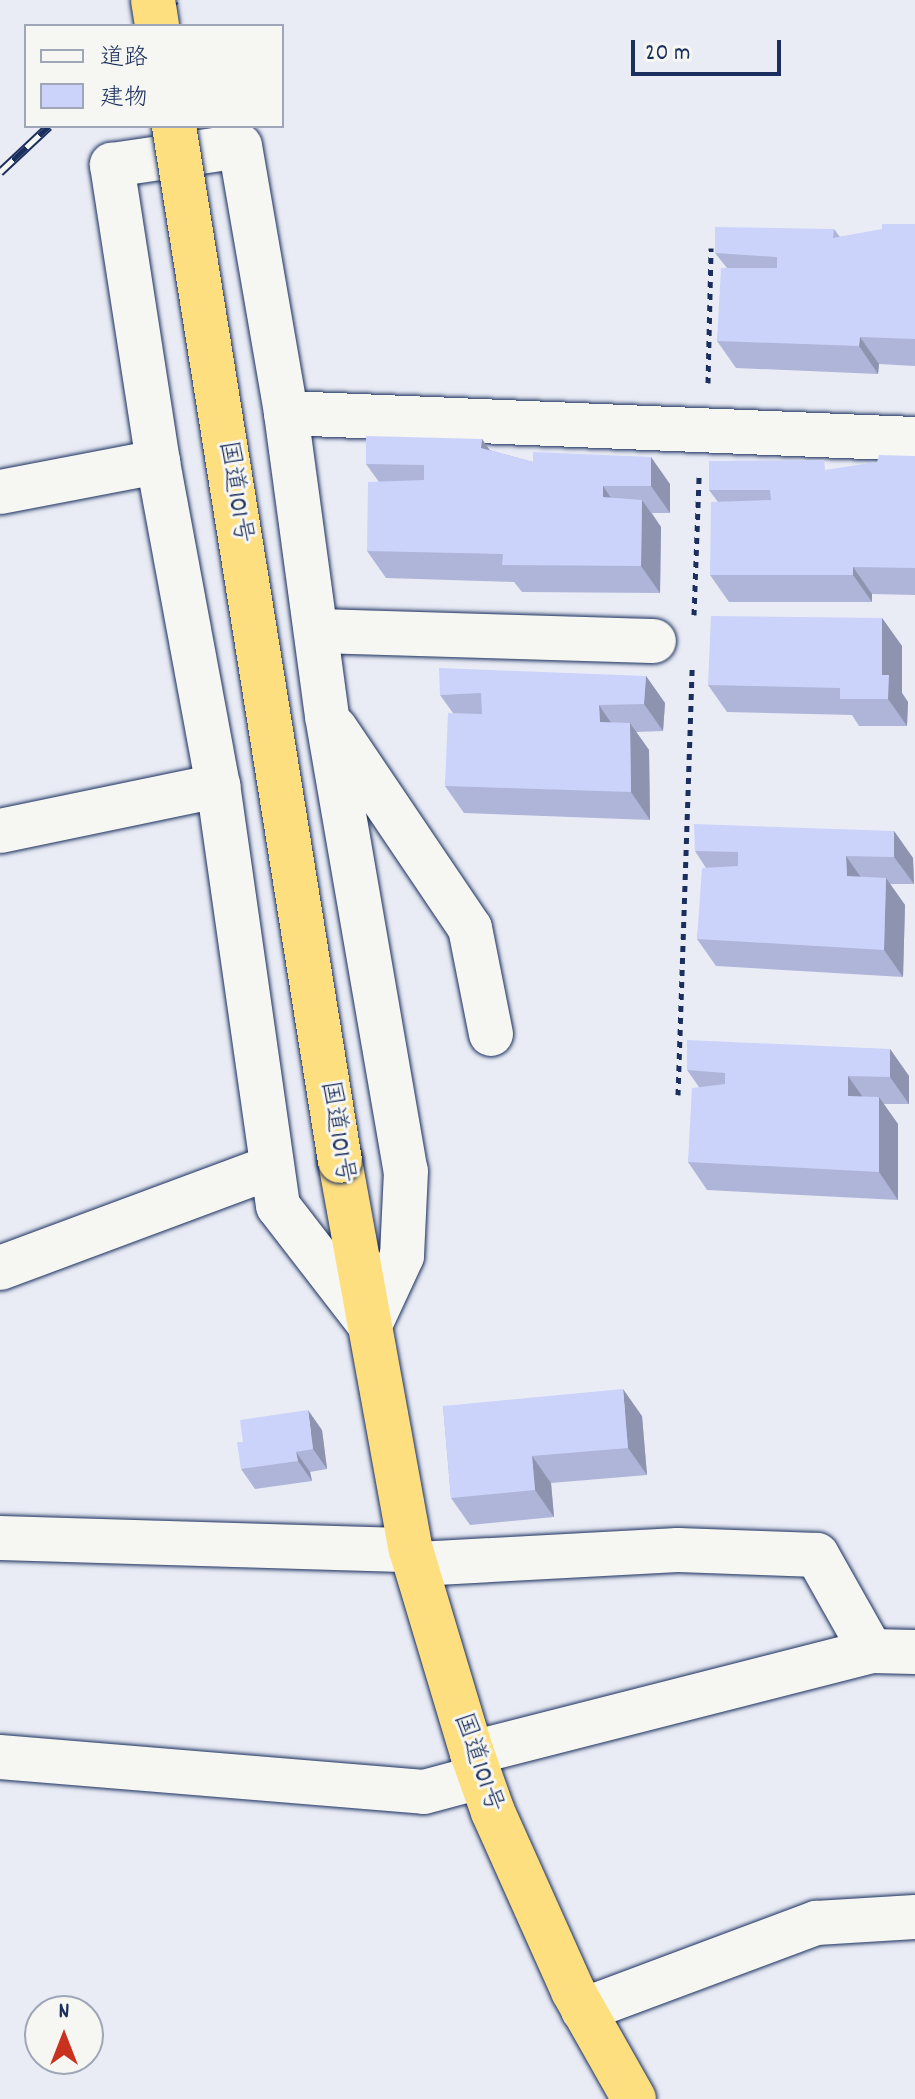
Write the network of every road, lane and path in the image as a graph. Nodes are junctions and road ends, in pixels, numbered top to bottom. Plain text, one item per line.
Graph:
1 (153, 0) edge
2 (157, 24) edge
3 (174, 128) edge
4 (711, 248) edge
5 (708, 398) dead end
6 (286, 413) junction
7 (915, 439) edge
8 (158, 462) junction
9 (699, 476) dead end
10 (0, 492) edge
11 (694, 619) dead end
12 (316, 631) junction
13 (654, 641) dead end
14 (692, 666) dead end
15 (327, 716) junction
16 (218, 786) junction
17 (0, 831) edge
18 (491, 1034) dead end
19 (678, 1095) dead end
20 (272, 1167) junction
21 (0, 1268) edge
22 (370, 1325) junction
23 (0, 1538) edge
24 (414, 1557) junction
25 (871, 1651) junction
26 (915, 1652) edge
27 (0, 1757) edge
28 (476, 1765) junction
29 (915, 1917) edge
30 (583, 2010) junction
31 (634, 2099) edge

1 - 2 highway, bridge
3 - 22 highway, 国道101号, bridge
4 - 5 path
6 - 7 street
6 - 8 street
6 - 12 street
8 - 10 street
8 - 16 street
9 - 11 path
12 - 13 street
12 - 15 street
14 - 19 path
15 - 18 street
15 - 22 street
16 - 17 street
16 - 20 street
20 - 21 street
20 - 22 street
22 - 24 highway, 国道101号
23 - 24 street
24 - 25 street
24 - 28 highway, 国道101号
25 - 26 street
25 - 28 street
27 - 28 street
28 - 30 highway, 国道101号
29 - 30 street
30 - 31 highway, 国道101号

